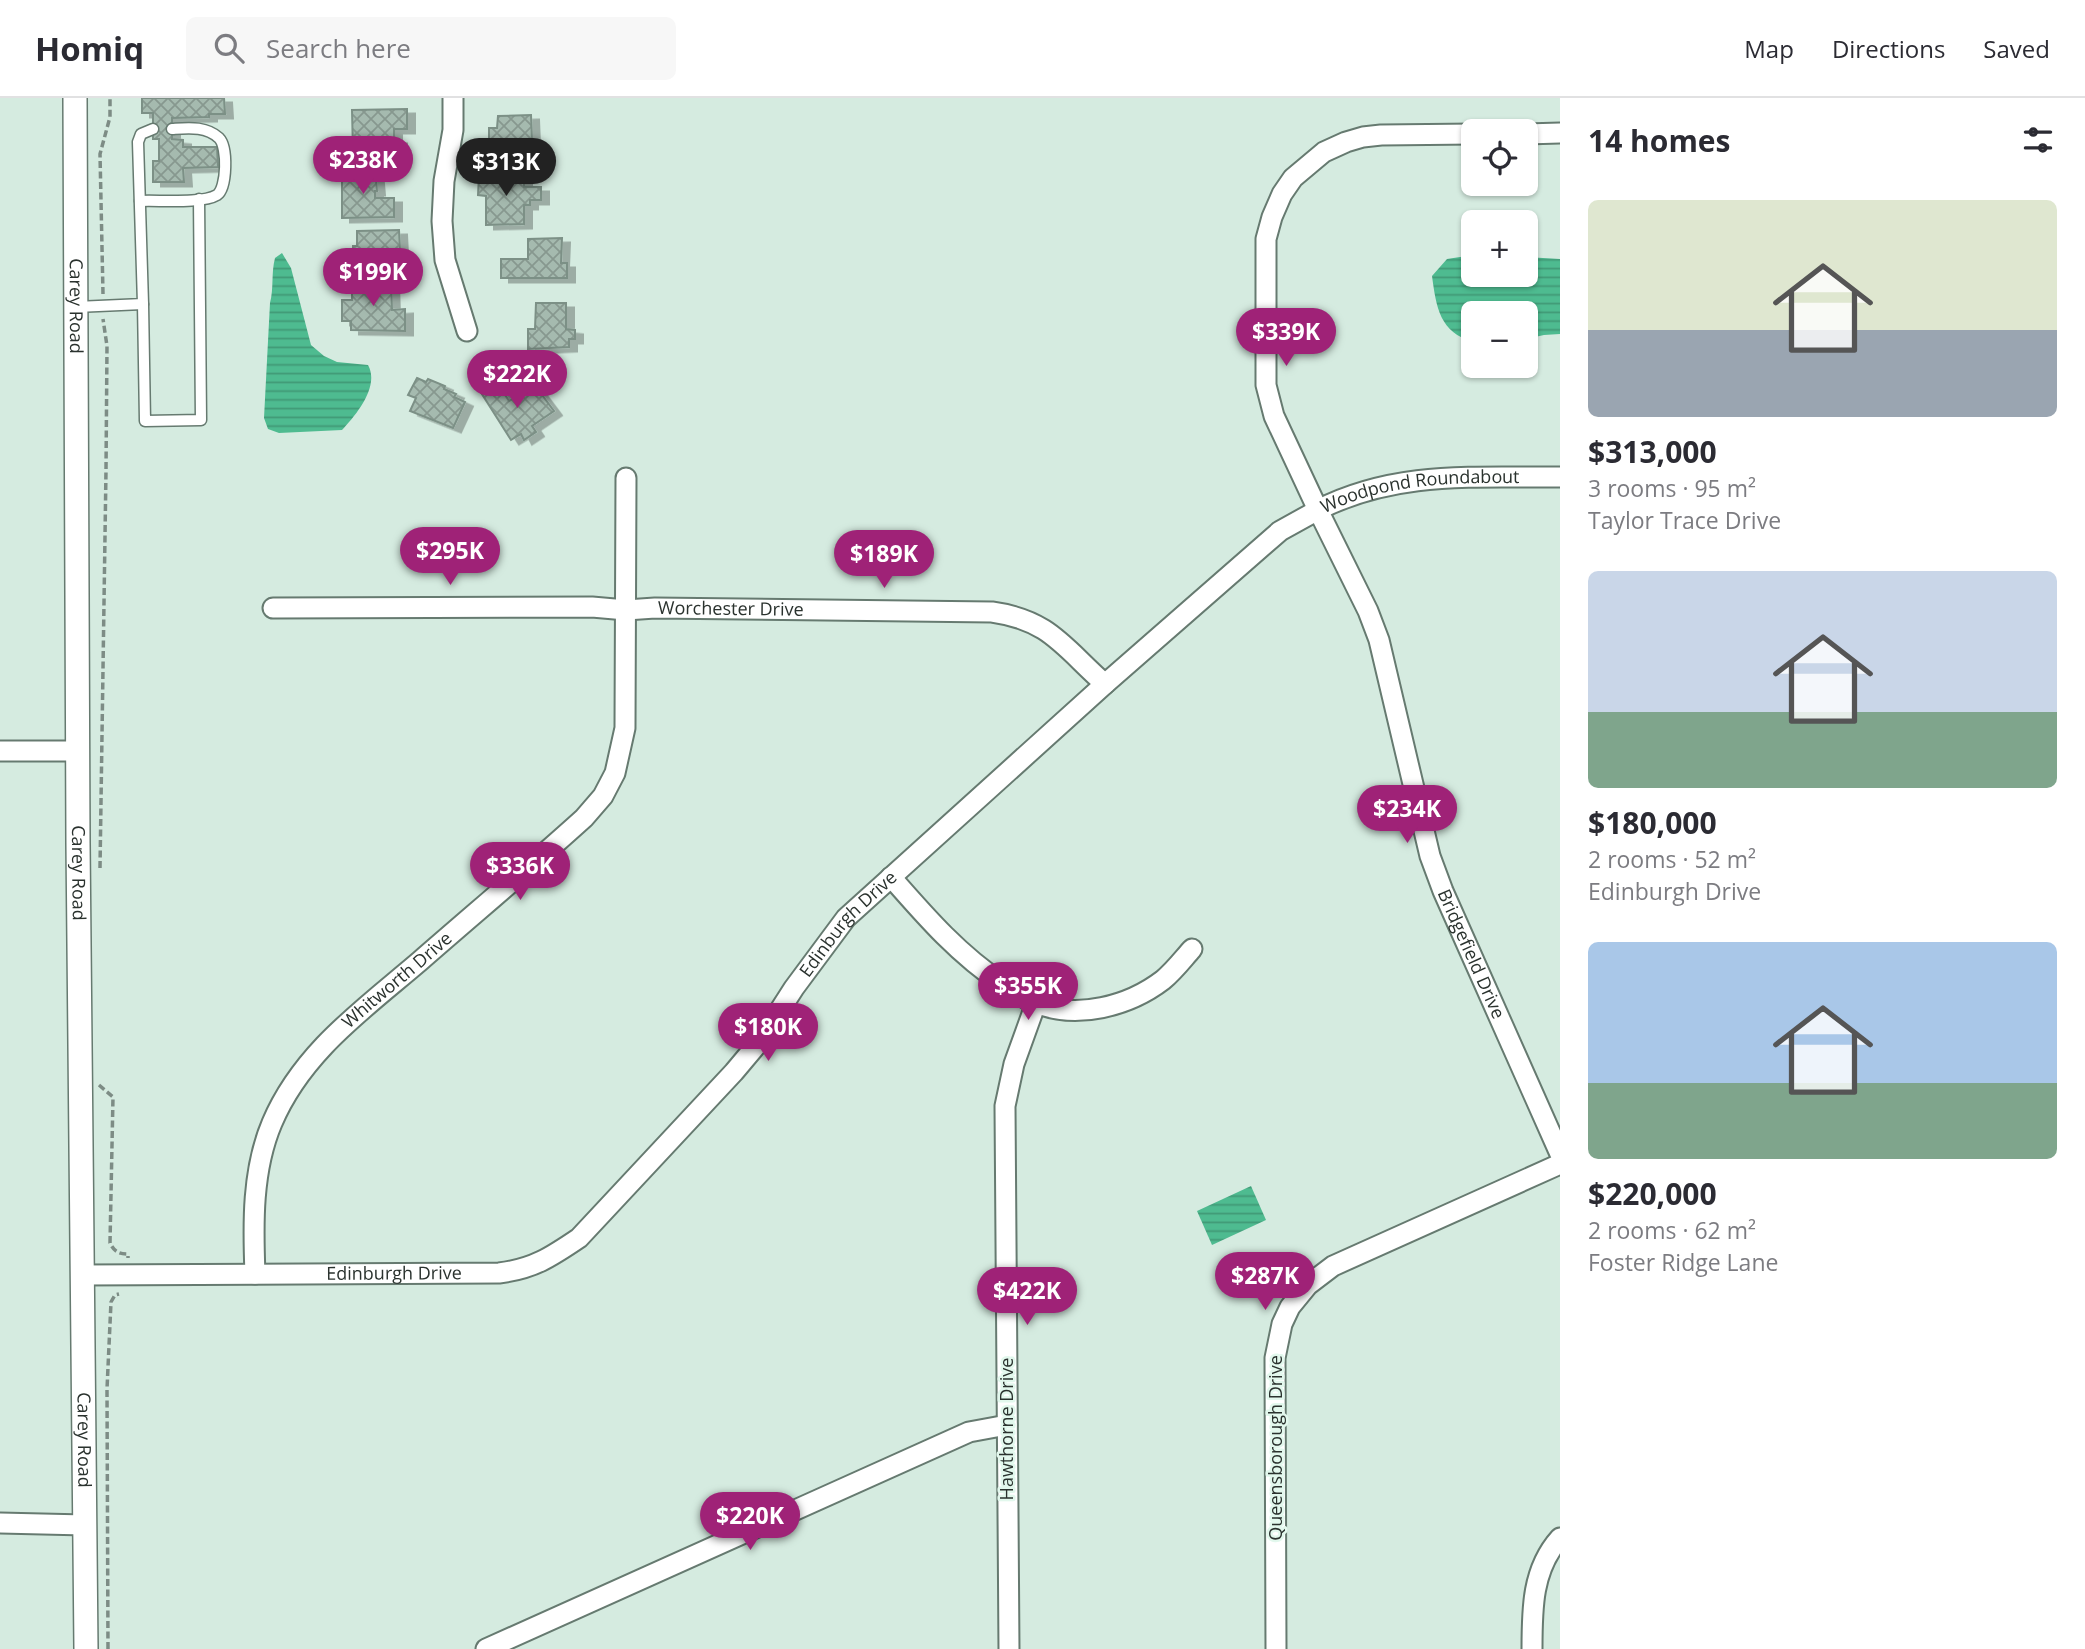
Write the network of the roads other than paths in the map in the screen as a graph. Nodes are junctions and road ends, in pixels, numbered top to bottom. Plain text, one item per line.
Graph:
1 (75, 98) edge
2 (453, 98) edge
3 (153, 129) dead end
4 (172, 129) dead end
5 (1461, 134) edge
6 (1538, 134) edge
7 (1560, 134) edge
8 (199, 199) junction
9 (140, 201) junction
10 (143, 304) junction
11 (76, 307) junction
12 (467, 331) dead end
13 (1560, 477) edge
14 (625, 478) dead end
15 (1318, 510) junction
16 (273, 608) dead end
17 (625, 610) junction
18 (1105, 684) junction
19 (0, 751) edge
20 (78, 751) junction
21 (891, 877) junction
22 (1192, 949) dead end
23 (1036, 1003) junction
24 (1560, 1154) edge
25 (1560, 1164) edge
26 (255, 1274) junction
27 (82, 1275) junction
28 (1007, 1425) junction
29 (0, 1523) edge
30 (85, 1525) junction
31 (1560, 1538) edge
32 (86, 1649) edge
33 (486, 1649) edge
34 (1009, 1649) edge
35 (1276, 1649) edge
36 (1532, 1649) edge

1 - 11 street, Carey Road
2 - 12 street
3 - 9 lane
4 - 8 lane
5 - 15 street, Woodpond Roundabout
6 - 7 street
8 - 9 lane
8 - 10 lane
9 - 10 lane
10 - 11 lane
11 - 20 street, Carey Road
13 - 15 street, Woodpond Roundabout
14 - 17 street, Whitworth Drive
15 - 18 street, Edinburgh Drive
15 - 24 street, Bridgefield Drive
16 - 17 street, Worchester Drive
17 - 18 street, Worchester Drive
17 - 26 street, Whitworth Drive
18 - 21 street, Edinburgh Drive
19 - 20 street
20 - 27 street, Carey Road
21 - 23 street
21 - 26 street, Edinburgh Drive
22 - 23 street
23 - 28 street, Hawthorne Drive
25 - 35 street, Queensborough Drive
26 - 27 street, Edinburgh Drive
27 - 30 street, Carey Road
28 - 33 street
28 - 34 street, Hawthorne Drive
29 - 30 street
30 - 32 street, Carey Road
31 - 36 street

